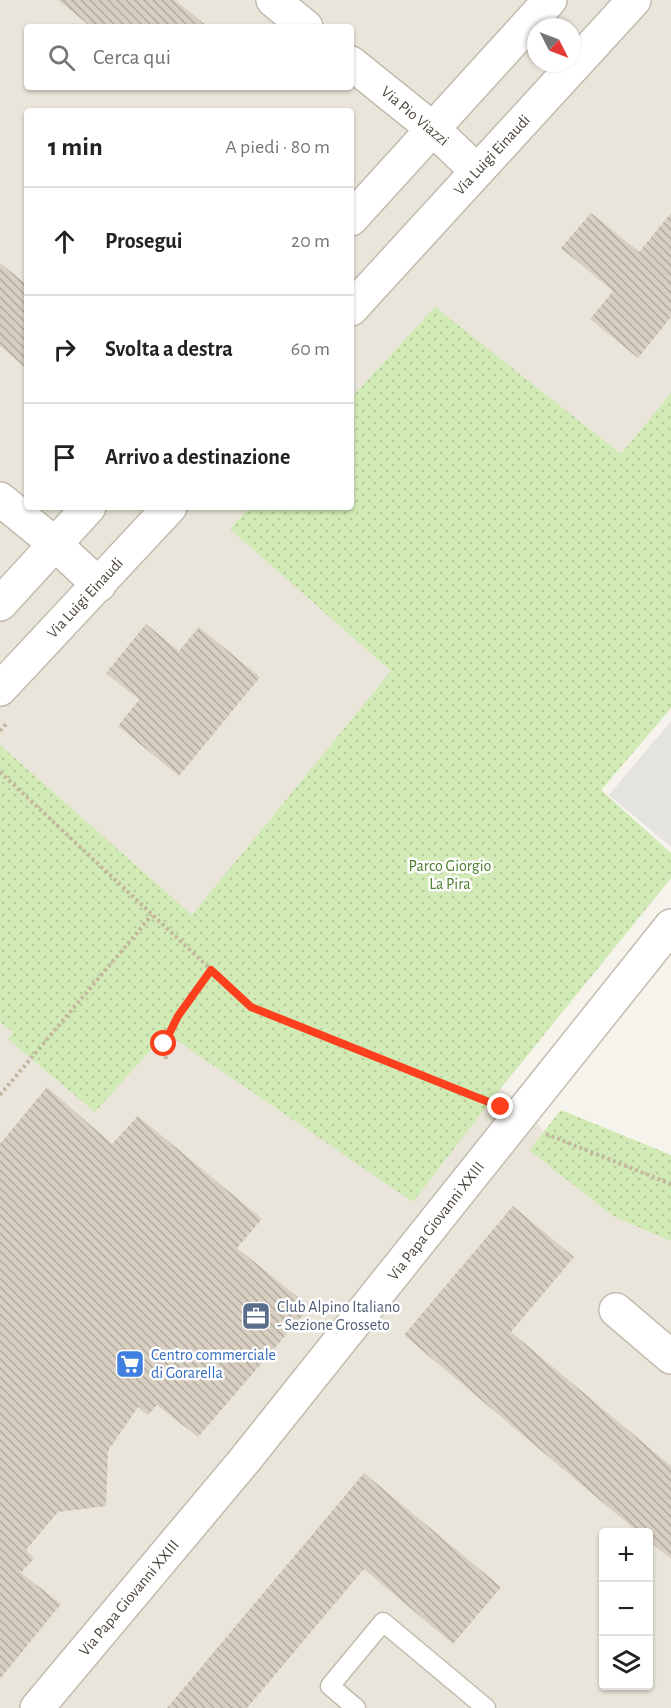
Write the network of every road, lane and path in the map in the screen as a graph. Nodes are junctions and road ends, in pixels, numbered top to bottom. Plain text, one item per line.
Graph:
1 (273, 0) edge
2 (550, 0) edge
3 (634, 0) edge
4 (302, 24) edge
5 (354, 65) edge
6 (433, 129) junction
7 (477, 171) junction
8 (354, 216) edge
9 (354, 306) edge
10 (0, 499) edge
11 (86, 510) edge
12 (167, 510) edge
13 (55, 544) junction
14 (99, 585) junction
15 (0, 604) edge
16 (0, 689) edge
17 (0, 772) edge
18 (152, 915) junction
19 (671, 926) edge
20 (211, 970) junction
21 (166, 1059) dead end
22 (0, 1095) edge
23 (490, 1103) dead end
24 (540, 1132) dead end
25 (671, 1184) edge
26 (616, 1310) dead end
27 (671, 1357) edge
28 (37, 1708) edge
29 (356, 1708) edge
30 (486, 1708) edge

1 - 4 street
2 - 6 street
3 - 7 street, Via Luigi Einaudi
5 - 6 street, Via Pio Viazzi
6 - 7 street, Via Pio Viazzi
6 - 8 street
7 - 9 street, Via Luigi Einaudi
10 - 13 street
11 - 13 street
12 - 14 street, Via Luigi Einaudi
13 - 14 street
13 - 15 street
14 - 16 street, Via Luigi Einaudi
17 - 18 path
18 - 20 path
18 - 22 path
19 - 28 street, Via Papa Giovanni XXIII
20 - 21 path
20 - 23 path
24 - 25 path
26 - 27 street
29 - 30 lane

